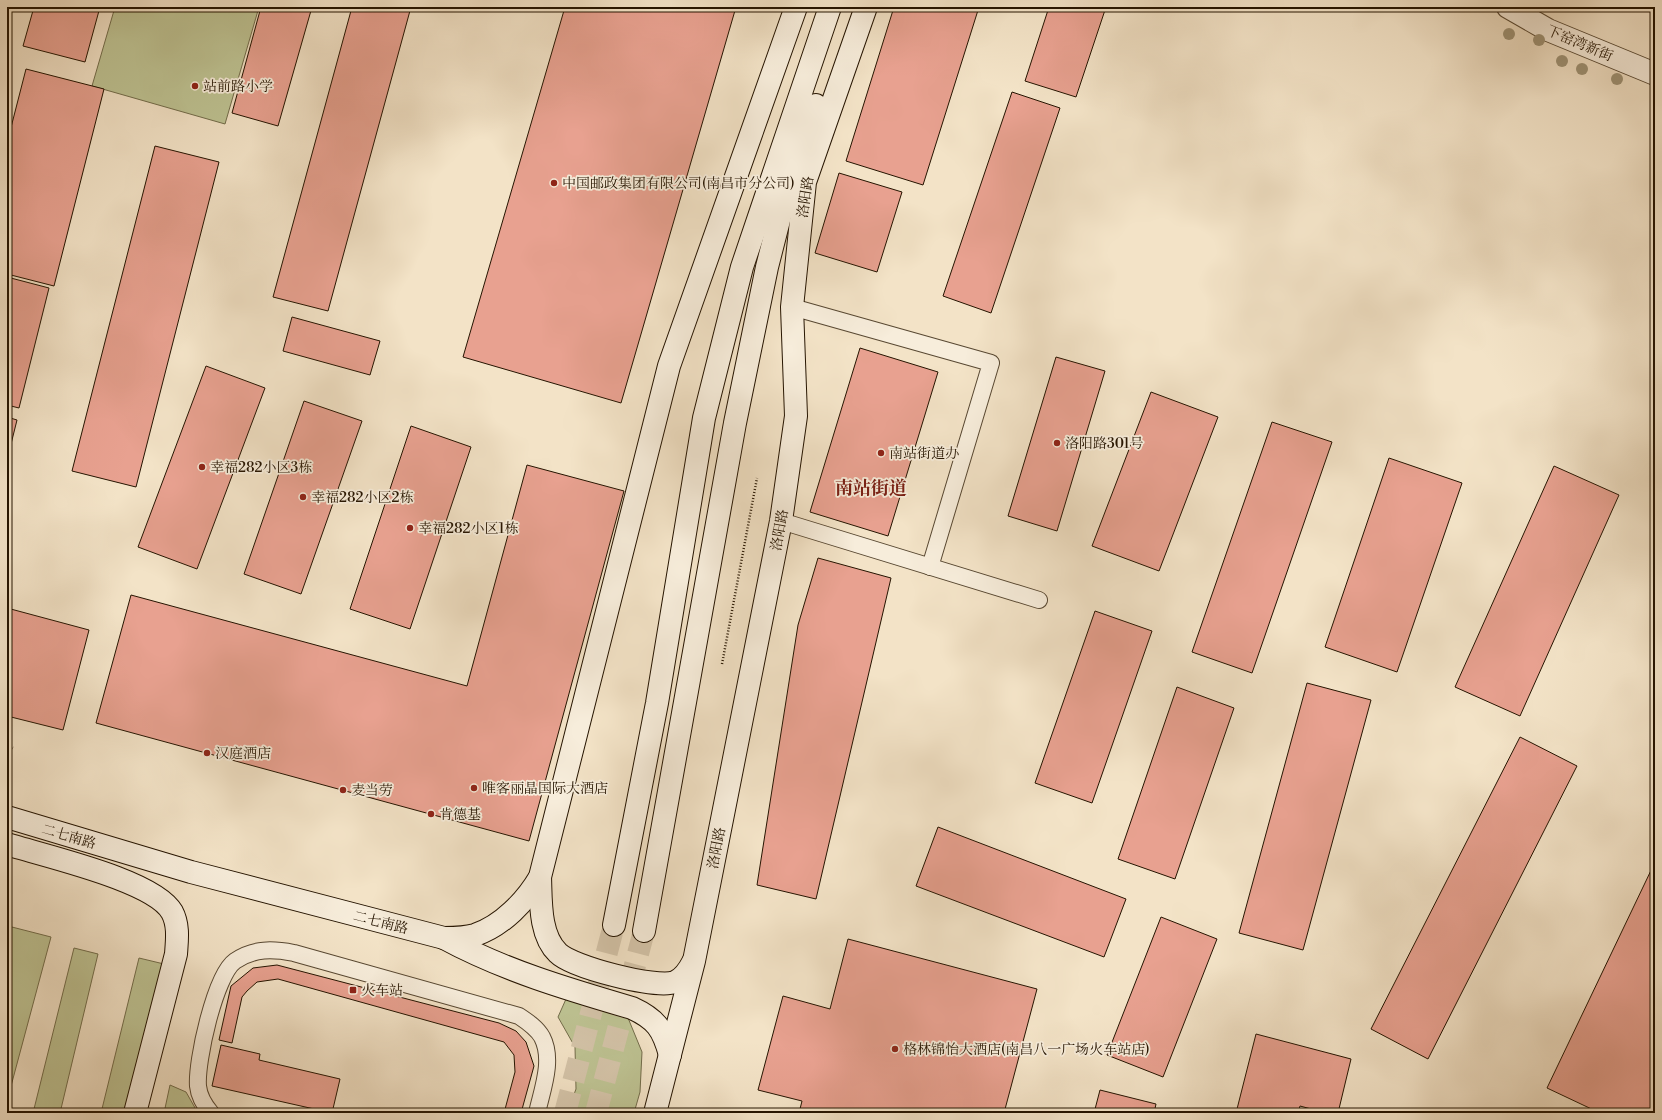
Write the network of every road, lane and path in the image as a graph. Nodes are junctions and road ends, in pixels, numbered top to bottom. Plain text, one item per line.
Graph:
1 (796, 7) edge
2 (830, 7) edge
3 (850, 7) edge
4 (866, 7) edge
5 (1508, 7) edge
6 (1655, 74) edge
7 (792, 306) junction
8 (781, 521) junction
9 (930, 567) junction
10 (1038, 600) dead end
11 (7, 746) edge
12 (13, 748) dead end
13 (7, 817) edge
14 (7, 844) edge
15 (540, 877) junction
16 (614, 925) tunnel mouth
17 (644, 931) tunnel mouth
18 (444, 938) junction
19 (694, 961) junction
20 (670, 1055) junction
21 (135, 1113) edge
22 (211, 1113) edge
23 (537, 1113) edge
24 (654, 1113) edge

1 - 15 main road
2 - 16 main road
3 - 17 main road, 洛阳路
4 - 7 main road, 洛阳路
5 - 6 main road, 下窑湾新街
7 - 8 main road, 洛阳路
7 - 9 lane
8 - 9 lane
8 - 19 main road, 洛阳路
9 - 10 lane
11 - 12 path
13 - 18 main road, 二七南路
14 - 21 main road, 二七南路
15 - 18 main road
15 - 19 main road
18 - 20 main road, 二七南路
19 - 20 main road, 洛阳路
20 - 24 main road
22 - 23 lane

